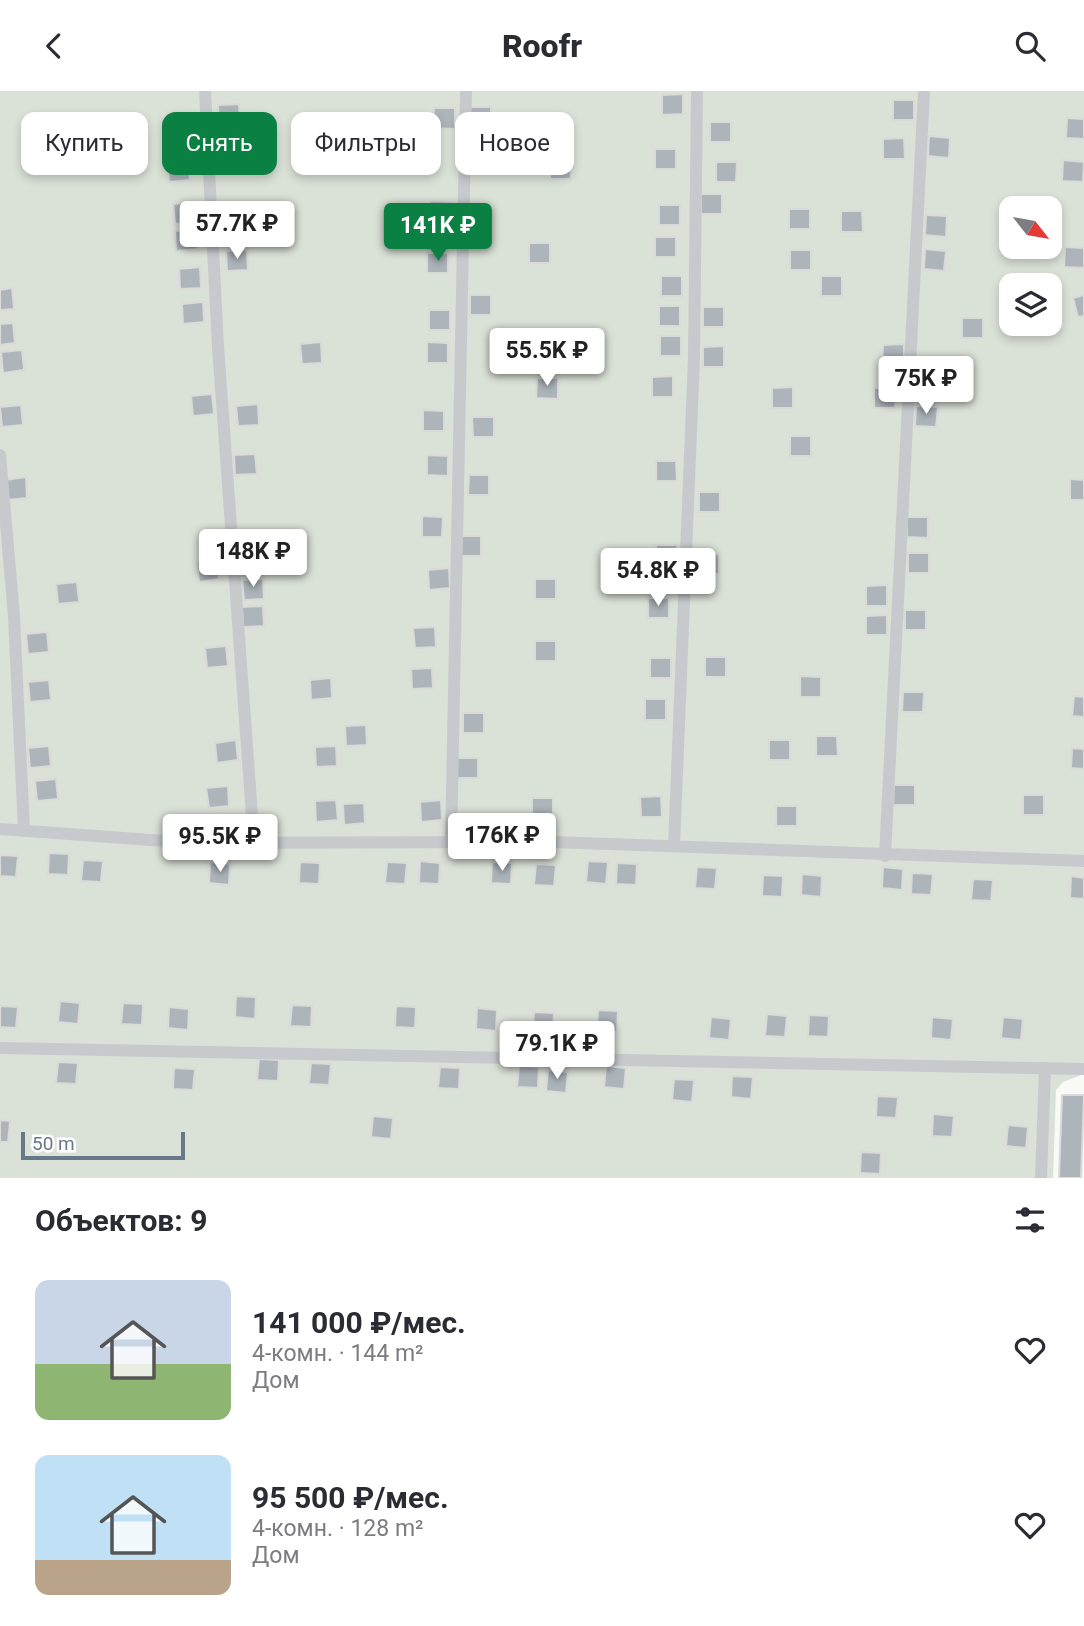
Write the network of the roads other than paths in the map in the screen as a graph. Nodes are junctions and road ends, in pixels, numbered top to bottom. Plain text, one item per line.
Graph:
1 (205, 91) edge
2 (466, 91) edge
3 (697, 91) edge
4 (924, 91) edge
5 (0, 455) edge
6 (0, 829) edge
7 (24, 831) junction
8 (451, 842) junction
9 (254, 843) junction
10 (674, 846) junction
11 (885, 856) junction
12 (1084, 861) edge
13 (0, 1048) edge
14 (1045, 1068) junction
15 (1084, 1069) edge
16 (1041, 1178) edge

1 - 9 lane
2 - 8 lane
3 - 10 lane
4 - 11 lane
5 - 7 lane
6 - 7 lane
7 - 9 lane
8 - 9 lane
8 - 10 lane
10 - 11 lane
11 - 12 lane
13 - 14 lane
14 - 15 lane
14 - 16 lane

